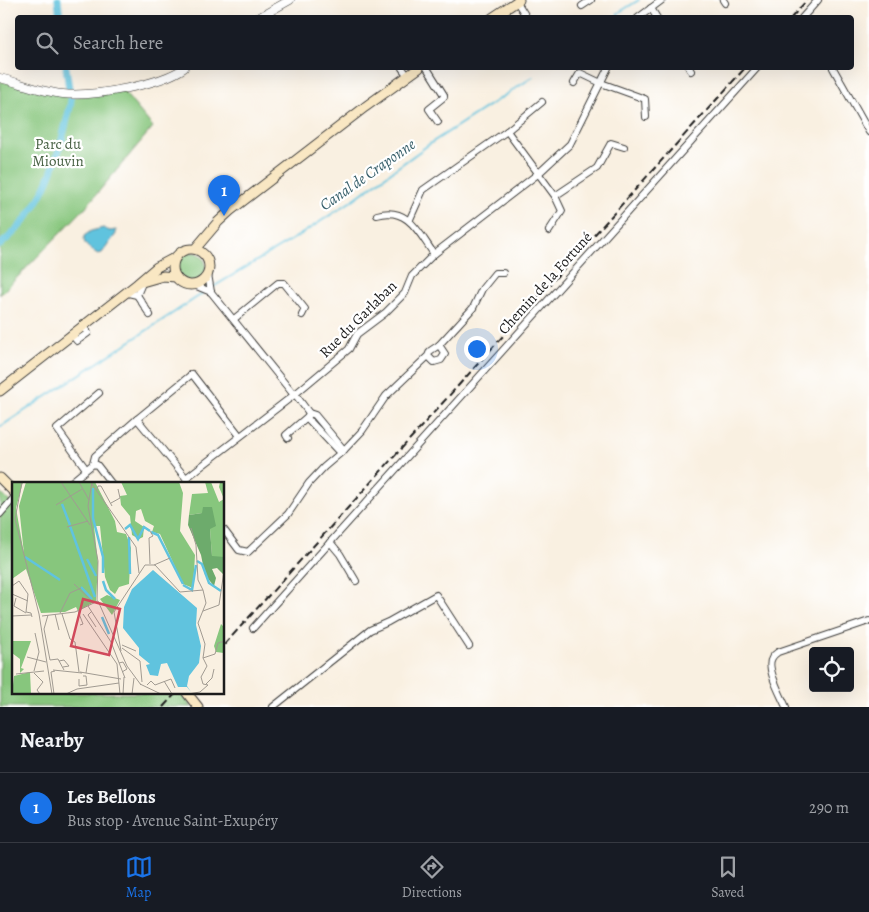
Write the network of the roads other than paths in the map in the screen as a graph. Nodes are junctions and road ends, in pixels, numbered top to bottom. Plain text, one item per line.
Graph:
1 (290, 0) edge
2 (592, 0) edge
3 (662, 0) edge
4 (818, 0) edge
5 (518, 1) edge
6 (582, 6) dead end
7 (651, 8) junction
8 (263, 15) edge
9 (497, 15) edge
10 (525, 15) edge
11 (642, 15) edge
12 (655, 15) edge
13 (806, 15) edge
14 (181, 70) edge
15 (404, 70) edge
16 (416, 70) edge
17 (428, 70) edge
18 (607, 70) edge
19 (755, 70) edge
20 (834, 70) edge
21 (408, 76) junction
22 (0, 78) edge
23 (574, 83) dead end
24 (601, 83) junction
25 (542, 102) dead end
26 (646, 117) dead end
27 (438, 122) dead end
28 (507, 131) junction
29 (869, 132) edge
30 (624, 147) dead end
31 (539, 173) junction
32 (555, 196) junction
33 (377, 215) dead end
34 (410, 219) junction
35 (211, 231) junction
36 (549, 231) dead end
37 (195, 248) junction
38 (434, 254) junction
39 (207, 256) junction
40 (176, 257) junction
41 (503, 273) dead end
42 (208, 274) junction
43 (176, 277) junction
44 (140, 283) junction
45 (194, 285) junction
46 (211, 292) junction
47 (123, 294) junction
48 (137, 296) junction
49 (150, 315) dead end
50 (302, 315) dead end
51 (234, 319) junction
52 (439, 345) junction
53 (428, 356) junction
54 (0, 391) edge
55 (100, 393) dead end
56 (295, 394) junction
57 (308, 414) junction
58 (137, 418) junction
59 (240, 436) junction
60 (288, 438) dead end
61 (342, 451) junction
62 (92, 464) junction
63 (86, 469) junction
64 (0, 478) edge
65 (187, 481) edge
66 (71, 482) edge
67 (110, 482) edge
68 (12, 490) edge
69 (12, 500) edge
70 (0, 514) edge
71 (225, 531) edge
72 (330, 542) junction
73 (356, 581) dead end
74 (869, 621) edge
75 (253, 628) dead end
76 (469, 646) dead end
77 (188, 694) edge
78 (198, 707) edge
79 (273, 707) edge
80 (786, 707) edge

1 - 8 street
2 - 6 street
3 - 7 street
4 - 13 street
5 - 9 main road
5 - 10 street
7 - 11 street
7 - 12 street
14 - 22 street
15 - 21 street
16 - 21 main road
17 - 27 street
18 - 24 street, Rue du Garlaban
19 - 72 street, Chemin de la Fortuné
20 - 29 street
21 - 35 main road
23 - 24 street
24 - 26 street
24 - 31 street, Rue du Garlaban
25 - 28 street
28 - 31 street
28 - 34 street
30 - 32 street
31 - 32 street
31 - 38 street, Rue du Garlaban
32 - 36 street
33 - 34 street
34 - 38 street
35 - 37 main road
35 - 39 main road
37 - 39 main road
37 - 40 main road
38 - 56 street, Rue du Garlaban
39 - 42 main road
40 - 43 main road
40 - 44 main road
41 - 52 street
42 - 45 main road
42 - 46 street
43 - 44 main road
43 - 45 main road
44 - 47 main road
44 - 48 street
45 - 46 street
46 - 51 street
47 - 48 street
47 - 54 main road
48 - 49 street
50 - 51 street
51 - 56 street
52 - 53 street
52 - 53 street
53 - 61 street
55 - 63 street
56 - 57 street
56 - 59 street, Rue du Garlaban
57 - 60 street
57 - 61 street
58 - 59 street
58 - 62 street
58 - 65 street
59 - 65 street, Rue du Garlaban
61 - 71 street
62 - 63 street
62 - 67 street
63 - 66 street
64 - 68 main road
69 - 70 street
72 - 73 street
72 - 75 street, Chemin de la Fortuné
74 - 80 street
76 - 79 street
77 - 78 main road

